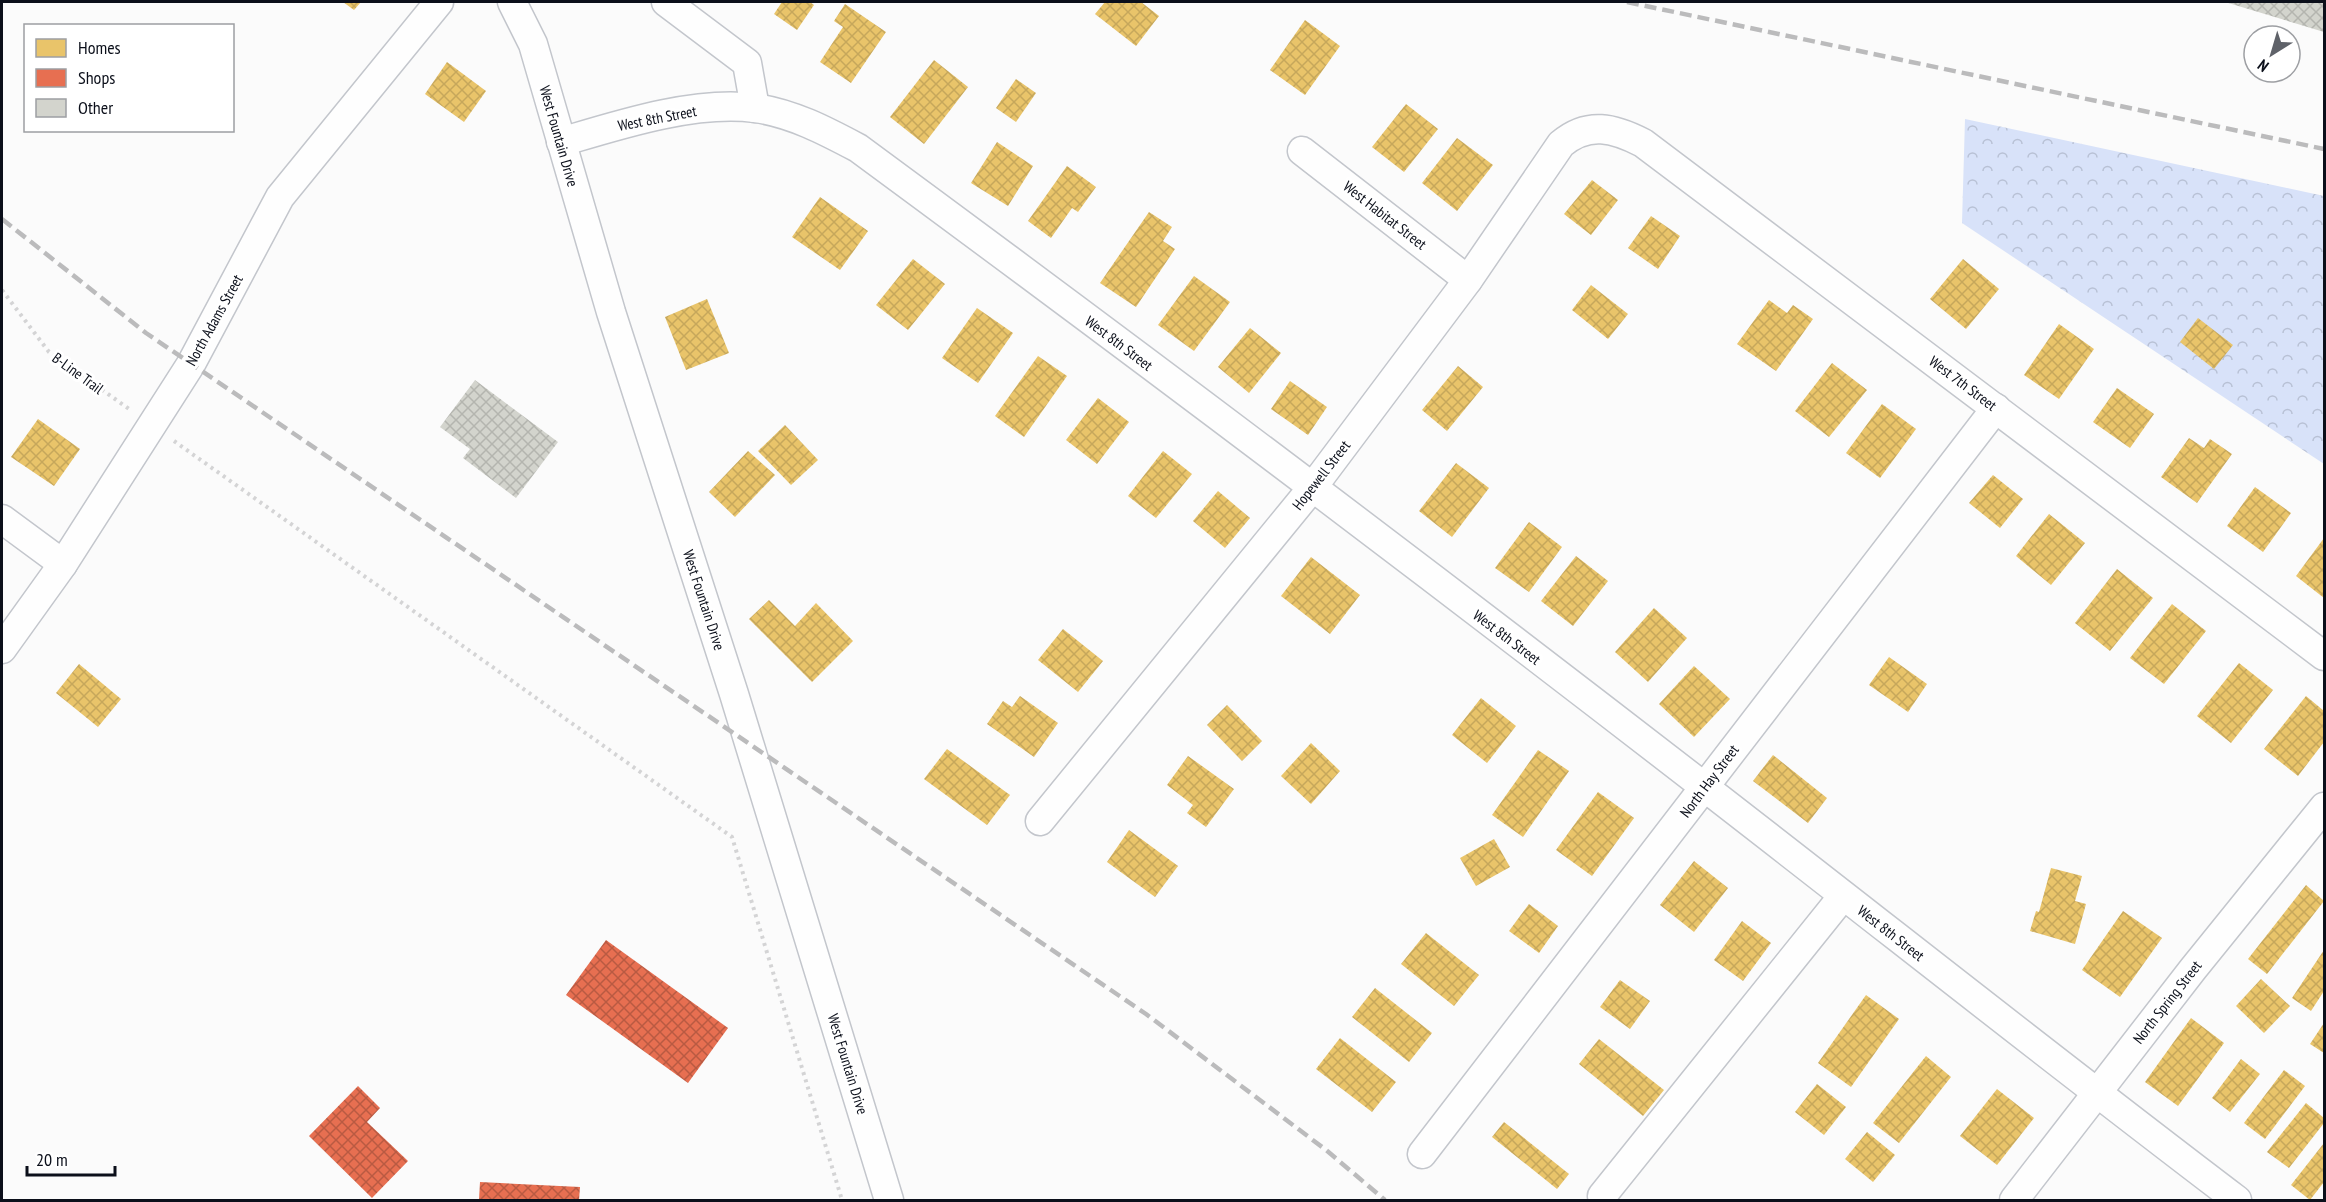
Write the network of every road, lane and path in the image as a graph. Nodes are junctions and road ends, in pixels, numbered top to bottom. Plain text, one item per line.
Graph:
1 (439, 2) edge
2 (512, 2) edge
3 (666, 2) edge
4 (755, 108) junction
5 (1594, 129) joint
6 (561, 142) junction
7 (1302, 151) dead end
8 (1468, 280) junction
9 (2, 290) edge
10 (1996, 408) junction
11 (132, 412) dead end
12 (169, 438) dead end
13 (1312, 488) junction
14 (2, 519) edge
15 (63, 564) junction
16 (2, 649) edge
17 (2325, 656) edge
18 (1704, 787) junction
19 (2325, 807) edge
20 (1040, 821) dead end
21 (2316, 837) edge
22 (1843, 896) junction
23 (2097, 1094) junction
24 (1422, 1154) dead end
25 (1602, 1196) dead end
26 (842, 1200) edge
27 (889, 1200) edge
28 (2013, 1200) edge
29 (2237, 1200) edge

1 - 15 street, North Adams Street
2 - 6 street, West Fountain Drive
3 - 4 street
4 - 6 street, West 8th Street
4 - 13 street, West 8th Street
5 - 8 street, Hopewell Street
5 - 10 street, West 7th Street
6 - 27 street, West Fountain Drive
7 - 8 street, West Habitat Street
8 - 13 street, Hopewell Street
9 - 11 path, B-Line Trail
10 - 17 street, West 7th Street
10 - 18 street, North Hay Street
12 - 26 path
13 - 18 street, West 8th Street
13 - 20 street, Hopewell Street
14 - 15 street
15 - 16 street, North Adams Street
18 - 22 street, West 8th Street
18 - 24 street, North Hay Street
19 - 21 street, North Spring Street
21 - 23 street, North Spring Street
22 - 23 street, West 8th Street
22 - 25 street
23 - 28 street, North Spring Street
23 - 29 street, West 8th Street

